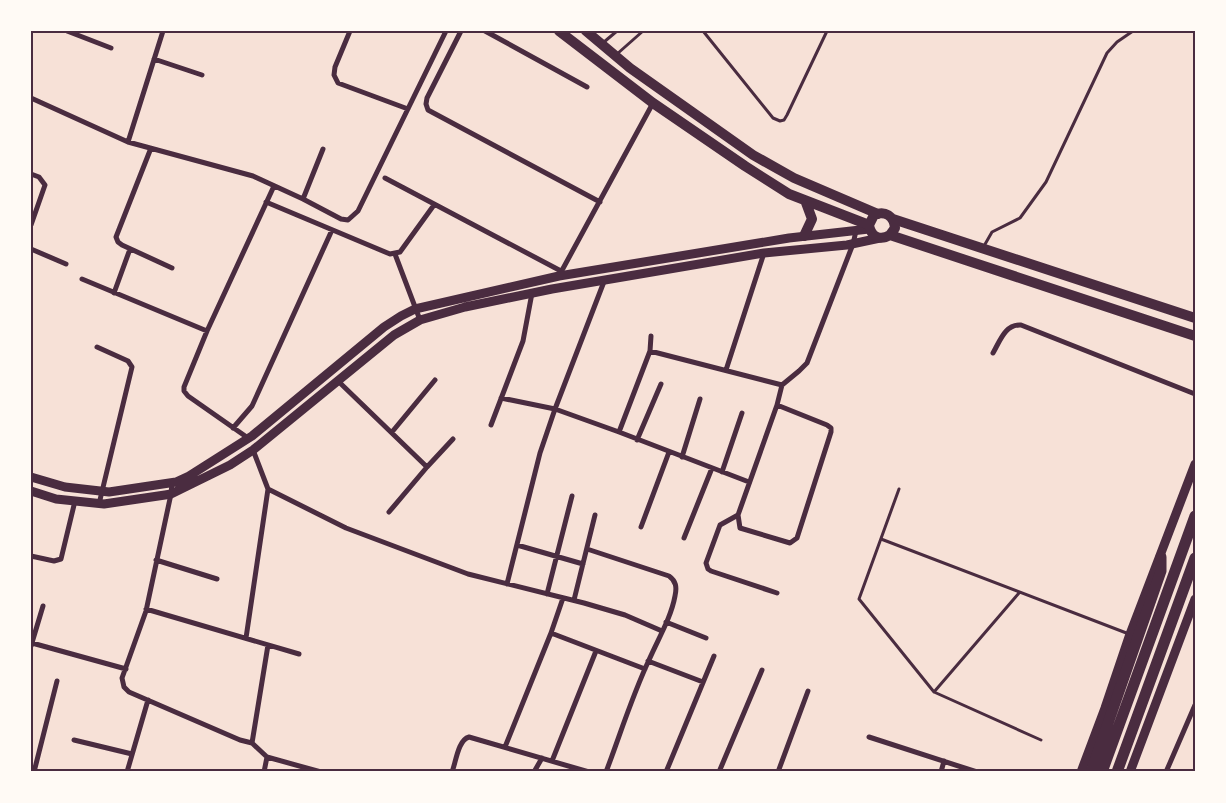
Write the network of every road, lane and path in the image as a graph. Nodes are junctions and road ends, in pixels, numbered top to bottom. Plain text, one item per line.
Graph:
1 (67, 31) edge
2 (163, 31) edge
3 (350, 31) edge
4 (446, 31) edge
5 (461, 31) edge
6 (485, 31) edge
7 (560, 31) edge
8 (586, 31) edge
9 (617, 31) edge
10 (643, 31) edge
11 (703, 31) edge
12 (827, 31) edge
13 (1133, 31) edge
14 (82, 34) edge
15 (602, 44) junction
16 (110, 48) dead end
17 (614, 56) junction
18 (154, 59) junction
19 (202, 75) dead end
20 (587, 87) dead end
21 (31, 98) edge
22 (653, 103) junction
23 (408, 108) junction
24 (128, 142) junction
25 (151, 148) junction
26 (323, 149) dead end
27 (31, 174) edge
28 (385, 178) dead end
29 (274, 186) junction
30 (303, 199) junction
31 (805, 200) junction
32 (266, 202) junction
33 (600, 202) junction
34 (434, 205) junction
35 (878, 214) junction
36 (893, 219) junction
37 (31, 225) edge
38 (869, 227) junction
39 (332, 230) junction
40 (856, 231) junction
41 (804, 236) junction
42 (885, 237) junction
43 (853, 244) junction
44 (984, 248) junction
45 (31, 249) edge
46 (130, 249) junction
47 (764, 253) junction
48 (395, 254) junction
49 (66, 264) dead end
50 (172, 268) dead end
51 (592, 270) junction
52 (560, 274) junction
53 (82, 279) dead end
54 (605, 279) junction
55 (588, 282) junction
56 (114, 293) junction
57 (532, 293) junction
58 (415, 309) junction
59 (1195, 318) edge
60 (420, 320) junction
61 (207, 331) junction
62 (651, 336) dead end
63 (1195, 336) edge
64 (97, 347) dead end
65 (650, 351) junction
66 (993, 353) dead end
67 (726, 370) junction
68 (435, 380) dead end
69 (338, 381) junction
70 (661, 384) dead end
71 (782, 385) junction
72 (1195, 394) edge
73 (501, 398) junction
74 (700, 398) dead end
75 (777, 405) junction
76 (555, 409) junction
77 (742, 413) dead end
78 (491, 425) dead end
79 (233, 428) junction
80 (392, 432) junction
81 (620, 432) junction
82 (248, 438) junction
83 (453, 439) dead end
84 (637, 440) junction
85 (253, 450) junction
86 (669, 452) junction
87 (682, 457) junction
88 (1195, 464) edge
89 (427, 467) junction
90 (712, 468) junction
91 (722, 472) junction
92 (31, 477) edge
93 (749, 482) junction
94 (172, 483) junction
95 (268, 489) junction
96 (899, 489) dead end
97 (31, 491) edge
98 (101, 491) junction
99 (171, 494) junction
100 (572, 496) dead end
101 (75, 501) junction
102 (99, 504) junction
103 (389, 512) dead end
104 (595, 515) dead end
105 (738, 516) junction
106 (1195, 516) edge
107 (641, 527) dead end
108 (684, 538) dead end
109 (882, 539) junction
110 (517, 545) junction
111 (587, 549) junction
112 (31, 556) edge
113 (557, 557) junction
114 (1160, 557) junction
115 (1195, 558) edge
116 (156, 560) junction
117 (583, 564) junction
118 (217, 579) dead end
119 (507, 584) junction
120 (777, 593) dead end
121 (1019, 593) junction
122 (547, 594) junction
123 (563, 598) junction
124 (1195, 599) edge
125 (574, 600) junction
126 (43, 606) dead end
127 (146, 609) junction
128 (666, 622) junction
129 (662, 631) junction
130 (551, 633) junction
131 (1130, 634) junction
132 (246, 638) junction
133 (706, 638) dead end
134 (268, 644) junction
135 (32, 645) edge
136 (596, 651) junction
137 (299, 654) dead end
138 (714, 656) dead end
139 (648, 661) junction
140 (126, 669) junction
141 (645, 669) junction
142 (762, 670) dead end
143 (57, 681) dead end
144 (703, 682) junction
145 (808, 691) dead end
146 (934, 692) junction
147 (148, 700) junction
148 (1195, 705) edge
149 (869, 737) dead end
150 (74, 740) dead end
151 (1041, 740) dead end
152 (252, 743) junction
153 (505, 747) junction
154 (132, 754) junction
155 (267, 757) junction
156 (542, 758) junction
157 (552, 761) junction
158 (944, 761) junction
159 (34, 772) edge
160 (127, 772) edge
161 (264, 772) edge
162 (320, 772) edge
163 (452, 772) edge
164 (534, 772) edge
165 (589, 772) edge
166 (606, 772) edge
167 (666, 772) edge
168 (720, 772) edge
169 (778, 772) edge
170 (941, 772) edge
171 (977, 772) edge
172 (1081, 772) edge
173 (1091, 772) edge
174 (1102, 772) edge
175 (1117, 772) edge
176 (1130, 772) edge
177 (1166, 772) edge

1 - 14 street
2 - 18 street
3 - 23 street
4 - 23 street
5 - 33 street
6 - 20 street
7 - 22 main road
8 - 15 main road
9 - 15 lane
10 - 17 lane
11 - 12 lane
13 - 44 lane
14 - 16 street
15 - 17 main road
17 - 35 main road
18 - 19 street
18 - 24 street
21 - 24 street
22 - 31 main road
22 - 33 street
23 - 30 street
24 - 25 street
25 - 29 street
25 - 46 street
26 - 30 street
27 - 37 street
28 - 34 street
29 - 30 street
29 - 32 street
31 - 38 main road
31 - 41 main road
32 - 39 street
32 - 61 street
33 - 52 street
34 - 48 street
34 - 52 street
35 - 36 main road
35 - 38 main road
36 - 42 main road
36 - 44 main road
38 - 40 street
38 - 42 main road
39 - 48 street
39 - 79 street
40 - 41 street
40 - 43 street
41 - 51 street
42 - 43 street
42 - 63 main road
43 - 47 street
43 - 71 street
44 - 59 main road
45 - 49 street
46 - 50 street
46 - 56 street
47 - 54 street
47 - 67 street
48 - 58 street
51 - 52 street
51 - 55 street
52 - 58 street
53 - 56 street
54 - 55 street
54 - 76 street
55 - 57 street
56 - 61 street
57 - 60 street
57 - 73 street
58 - 60 street
58 - 82 street
60 - 69 street
61 - 79 street
62 - 65 street
64 - 98 street
65 - 67 street
65 - 81 street
66 - 72 street
67 - 71 street
68 - 80 street
69 - 80 street
69 - 85 street
70 - 84 street
71 - 75 street
73 - 76 street
73 - 78 street
74 - 87 street
75 - 93 street
75 - 105 street
76 - 81 street
76 - 110 street
77 - 91 street
79 - 82 street
80 - 89 street
81 - 84 street
82 - 94 street
83 - 89 street
84 - 86 street
85 - 95 street
85 - 99 street
86 - 87 street
86 - 107 street
87 - 90 street
88 - 114 street
89 - 103 street
90 - 91 street
90 - 108 street
91 - 93 street
92 - 98 street
93 - 105 street
94 - 98 street
94 - 99 street
95 - 119 street
95 - 132 street
96 - 109 lane
97 - 101 street
98 - 102 street
99 - 102 street
99 - 116 street
100 - 113 street
101 - 102 street
101 - 112 street
104 - 111 street
105 - 120 street
106 - 174 main road
109 - 121 lane
109 - 146 lane
110 - 113 street
110 - 119 street
111 - 117 street
111 - 128 street
113 - 117 street
113 - 122 street
114 - 131 street
114 - 173 main road
115 - 175 main road
116 - 118 street
116 - 127 street
117 - 125 street
119 - 122 street
121 - 131 lane
121 - 146 lane
122 - 123 street
123 - 125 street
123 - 130 street
124 - 176 street
125 - 129 street
126 - 135 street
127 - 132 street
127 - 140 street
128 - 129 street
128 - 133 street
129 - 139 street
130 - 136 street
130 - 153 street
131 - 172 street
132 - 134 street
134 - 137 street
134 - 152 street
135 - 140 street
136 - 141 street
136 - 157 street
138 - 144 street
139 - 141 street
139 - 144 street
140 - 147 street
141 - 166 street
142 - 168 street
143 - 159 street
144 - 167 street
145 - 169 street
146 - 151 lane
147 - 152 street
147 - 154 street
148 - 177 street
149 - 158 street
150 - 154 street
152 - 155 street
153 - 156 street
153 - 163 street
154 - 160 street
155 - 161 street
155 - 162 street
156 - 157 street
156 - 164 street
157 - 165 street
158 - 170 street
158 - 171 street

